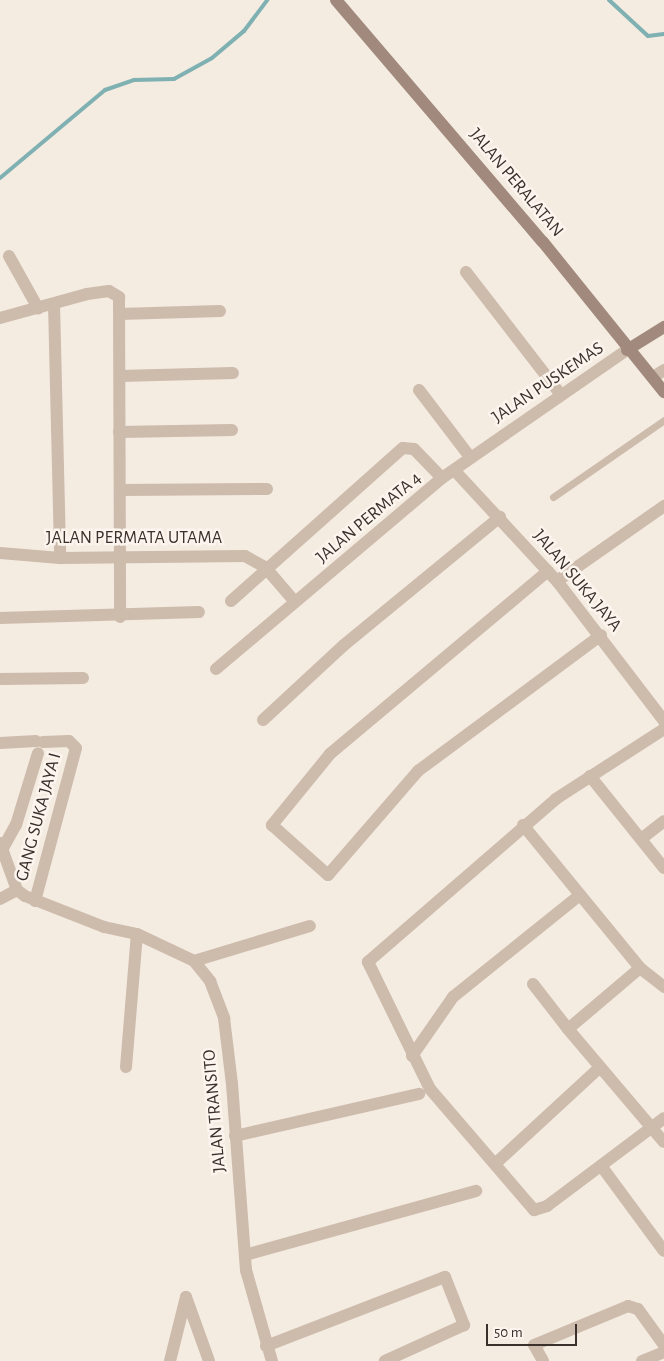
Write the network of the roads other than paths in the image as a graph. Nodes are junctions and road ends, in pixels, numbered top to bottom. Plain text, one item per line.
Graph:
1 (336, 0) edge
2 (8, 256) dead end
3 (466, 272) dead end
4 (54, 304) junction
5 (38, 308) junction
6 (220, 311) dead end
7 (120, 314) junction
8 (0, 318) edge
9 (664, 327) edge
10 (627, 350) junction
11 (233, 373) dead end
12 (658, 374) edge
13 (120, 376) junction
14 (419, 390) dead end
15 (664, 392) edge
16 (561, 394) junction
17 (664, 420) edge
18 (232, 430) dead end
19 (119, 432) junction
20 (470, 457) junction
21 (455, 472) junction
22 (442, 478) junction
23 (267, 489) dead end
24 (120, 490) junction
25 (554, 497) dead end
26 (664, 506) edge
27 (500, 517) junction
28 (0, 553) edge
29 (122, 557) junction
30 (60, 558) junction
31 (265, 567) junction
32 (552, 576) junction
33 (231, 601) dead end
34 (295, 602) junction
35 (198, 612) dead end
36 (120, 617) junction
37 (0, 618) edge
38 (602, 635) junction
39 (216, 669) dead end
40 (83, 678) dead end
41 (0, 679) edge
42 (263, 720) dead end
43 (664, 721) edge
44 (664, 729) edge
45 (0, 743) edge
46 (39, 745) junction
47 (590, 776) junction
48 (664, 821) edge
49 (522, 825) junction
50 (641, 839) junction
51 (1, 846) edge
52 (664, 868) edge
53 (17, 890) junction
54 (580, 895) junction
55 (0, 899) edge
56 (35, 901) junction
57 (310, 926) dead end
58 (137, 934) junction
59 (194, 961) junction
60 (640, 968) junction
61 (534, 984) dead end
62 (664, 987) edge
63 (568, 1029) junction
64 (412, 1056) junction
65 (126, 1067) dead end
66 (598, 1069) junction
67 (419, 1094) dead end
68 (664, 1118) edge
69 (653, 1128) junction
70 (235, 1136) junction
71 (664, 1142) edge
72 (495, 1164) junction
73 (602, 1167) junction
74 (476, 1191) dead end
75 (664, 1251) edge
76 (246, 1255) junction
77 (664, 1345) edge
78 (266, 1346) junction
79 (664, 1352) edge
80 (170, 1361) edge
81 (209, 1361) edge
82 (272, 1361) edge
83 (385, 1361) edge
84 (542, 1361) edge
85 (642, 1361) edge

1 - 10 street, JALAN PERALATAN
2 - 5 street
3 - 16 street
4 - 5 street
4 - 7 street
4 - 30 street
5 - 8 street
6 - 7 street
7 - 13 street
9 - 10 street, JALAN PUSKEMAS
10 - 12 street, JALAN PERALATAN
10 - 16 street, JALAN PUSKEMAS
11 - 13 street
12 - 15 street, JALAN PERALATAN
13 - 19 street
14 - 20 street
16 - 20 street, JALAN PUSKEMAS
17 - 25 lane
18 - 19 street
19 - 24 street
20 - 21 street, JALAN PUSKEMAS
21 - 22 street
21 - 27 street, JALAN SUKA JAYA
22 - 31 street, JALAN PERMATA 4
22 - 34 street, JALAN PERMATA 4
23 - 24 street
24 - 29 street
26 - 32 street
27 - 32 street, JALAN SUKA JAYA
27 - 42 street
28 - 30 street, JALAN PERMATA UTAMA
29 - 30 street, JALAN PERMATA UTAMA
29 - 31 street, JALAN PERMATA UTAMA
29 - 36 street
31 - 33 street, JALAN PERMATA 4
31 - 34 street
32 - 38 street, JALAN SUKA JAYA
32 - 38 street
34 - 39 street, JALAN PERMATA 4
35 - 36 street
36 - 37 street
38 - 43 street, JALAN SUKA JAYA
40 - 41 street
44 - 47 street
45 - 46 street
46 - 51 street
46 - 56 street, GANG SUKA JAYA I
47 - 49 street
47 - 50 street
48 - 50 street
49 - 54 street
49 - 64 street
50 - 52 street
51 - 53 street
53 - 55 street
53 - 56 street
54 - 60 street
54 - 64 street
56 - 58 street, JALAN TRANSITO
57 - 59 street
58 - 59 street, JALAN TRANSITO
58 - 65 street
59 - 70 street, JALAN TRANSITO
60 - 62 street
60 - 63 street
61 - 63 street
63 - 66 street
64 - 72 street
66 - 69 street
66 - 72 street
67 - 70 street
68 - 69 street
69 - 71 street
69 - 73 street
70 - 76 street, JALAN TRANSITO
72 - 73 street
73 - 75 street
74 - 76 street
76 - 78 street, JALAN TRANSITO
77 - 84 street
78 - 82 street, JALAN TRANSITO
78 - 83 street
79 - 85 street
80 - 81 street

